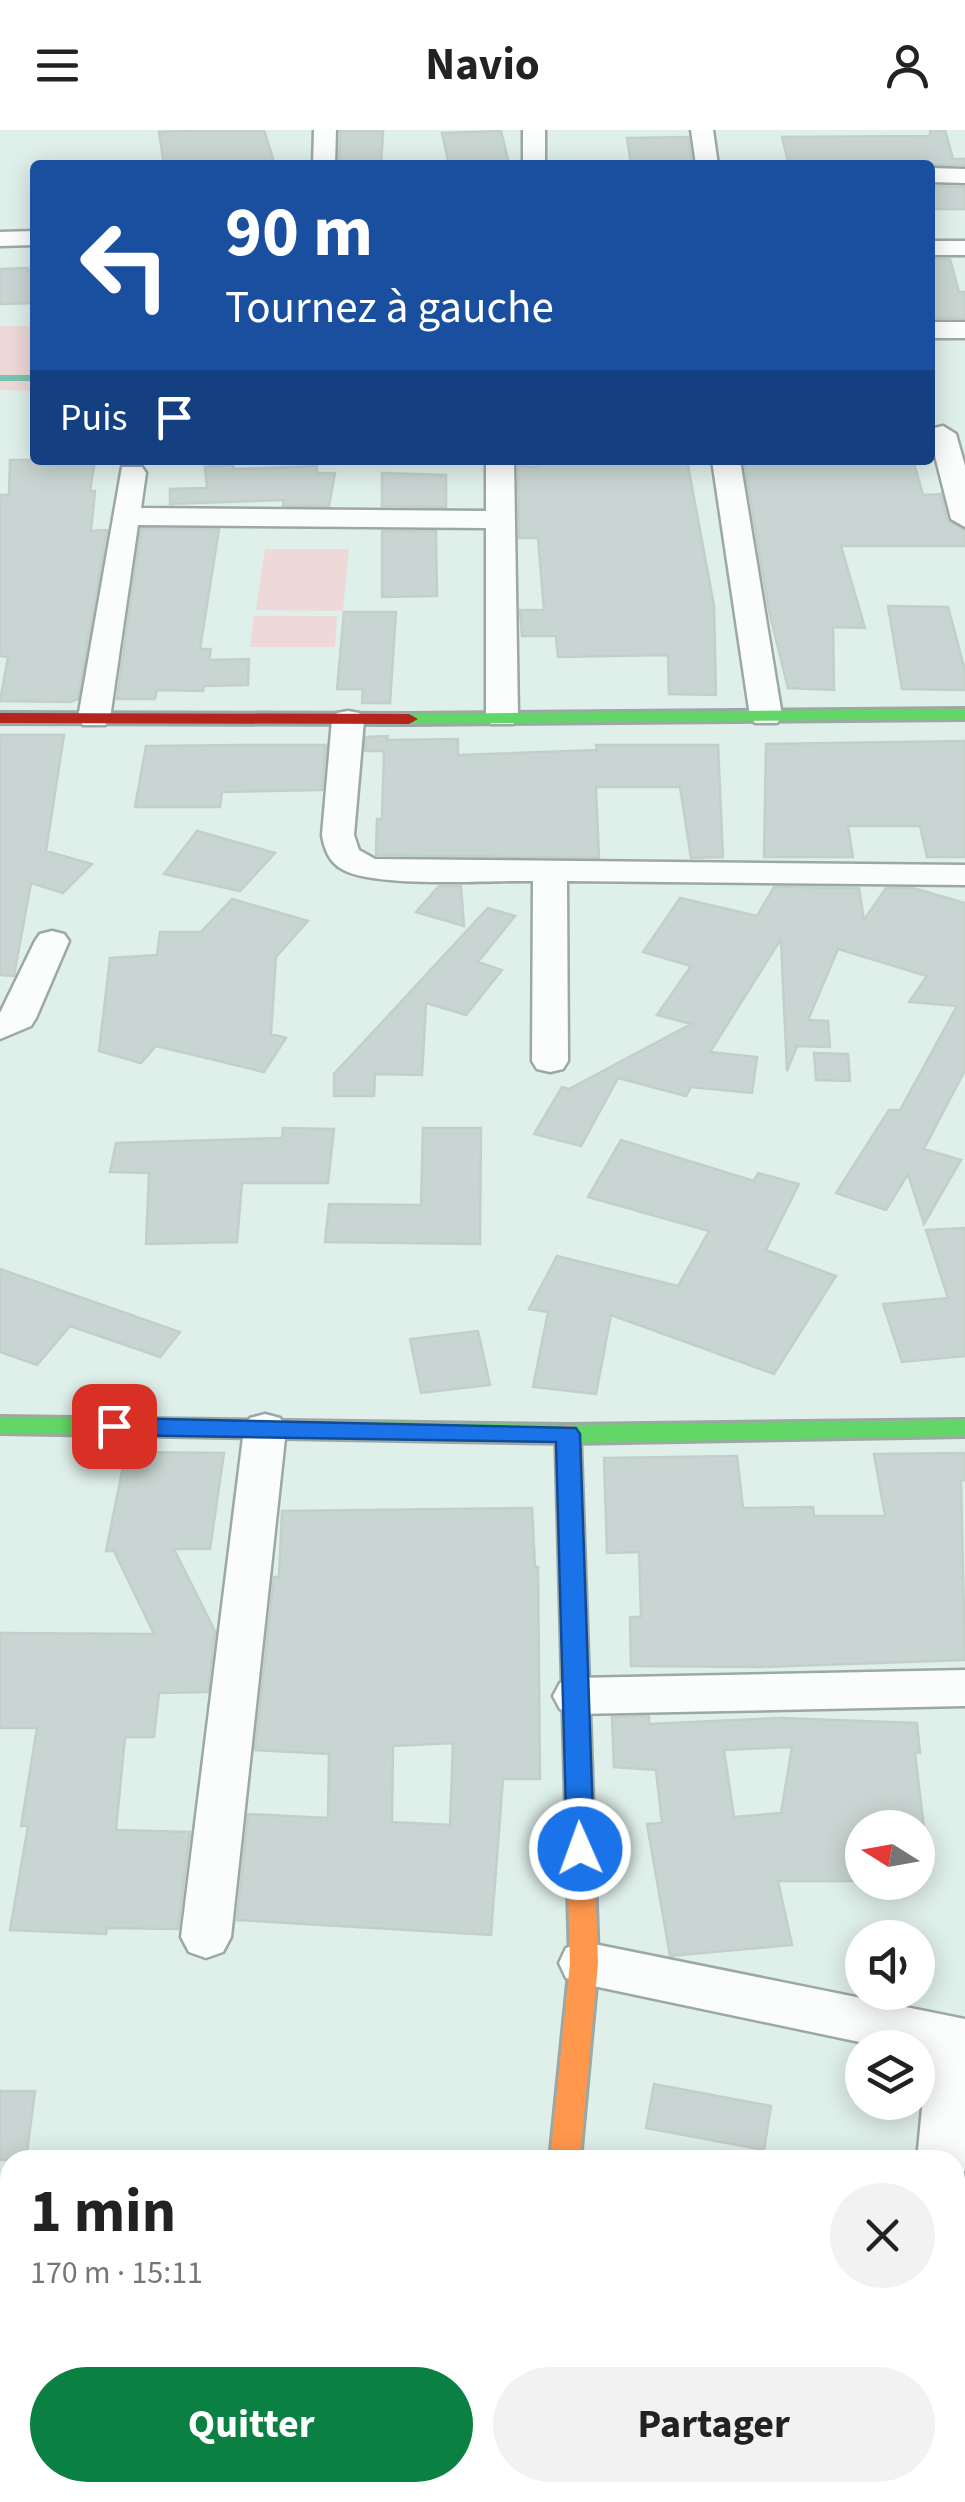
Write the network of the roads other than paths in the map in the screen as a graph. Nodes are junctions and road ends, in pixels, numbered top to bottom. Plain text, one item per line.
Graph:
1 (325, 130) edge
2 (534, 130) edge
3 (702, 130) edge
4 (324, 160) edge
5 (534, 160) edge
6 (705, 160) edge
7 (935, 175) edge
8 (965, 176) edge
9 (30, 238) edge
10 (0, 239) edge
11 (935, 248) edge
12 (965, 248) edge
13 (935, 330) edge
14 (965, 330) edge
15 (946, 434) edge
16 (500, 465) edge
17 (727, 465) edge
18 (132, 474) dead end
19 (128, 516) junction
20 (965, 519) edge
21 (499, 520) junction
22 (965, 714) edge
23 (766, 716) junction
24 (502, 717) junction
25 (0, 718) edge
26 (94, 718) junction
27 (348, 720) junction
28 (550, 871) junction
29 (965, 874) edge
30 (52, 941) dead end
31 (0, 1028) edge
32 (550, 1061) dead end
33 (0, 1425) edge
34 (265, 1428) junction
35 (965, 1428) edge
36 (568, 1434) junction
37 (965, 1688) edge
38 (576, 1696) junction
39 (206, 1937) dead end
40 (584, 1964) junction
41 (960, 2040) edge
42 (565, 2150) edge
43 (944, 2150) edge

1 - 4 street
2 - 5 street
3 - 6 street
7 - 8 street
9 - 10 street
11 - 12 street
13 - 14 street
15 - 20 street
16 - 21 street
17 - 23 street
18 - 19 street
19 - 21 street
19 - 26 street
21 - 24 street
22 - 23 street
23 - 24 street
24 - 27 street
25 - 26 street
26 - 27 street
27 - 28 street
28 - 29 street
28 - 32 street
30 - 31 street
33 - 34 street
34 - 36 street
34 - 39 street
35 - 36 street
36 - 38 street
37 - 38 street
38 - 40 street
40 - 41 street
40 - 42 street
41 - 43 street

